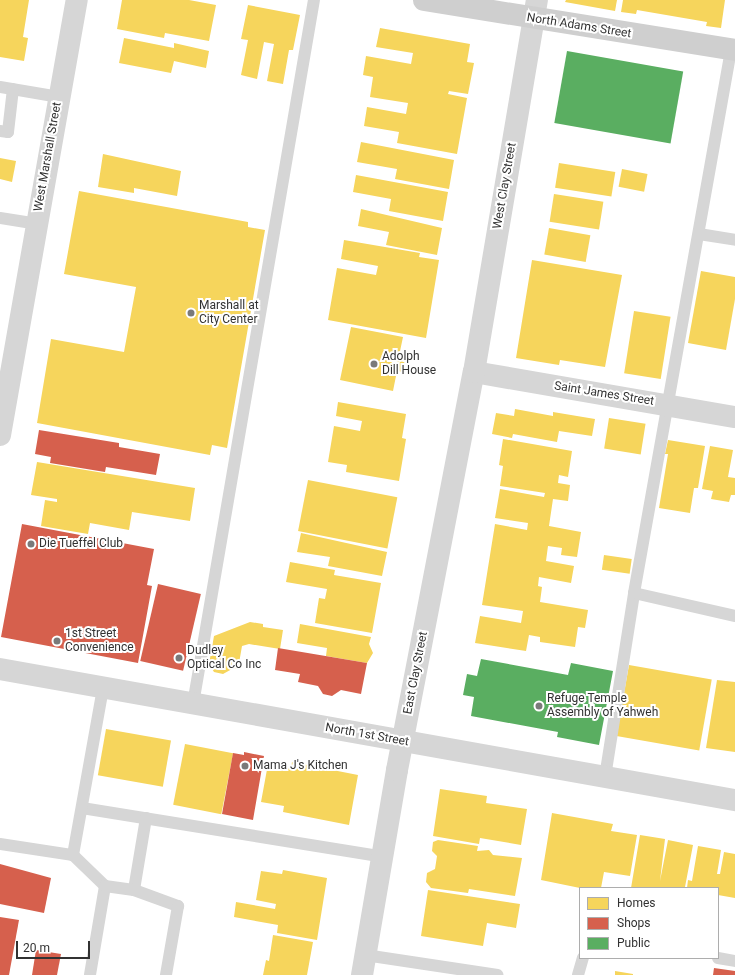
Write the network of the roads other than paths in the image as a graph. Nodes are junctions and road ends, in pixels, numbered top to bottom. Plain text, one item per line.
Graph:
1 (76, 0) edge
2 (314, 0) edge
3 (424, 0) edge
4 (535, 10) edge
5 (733, 50) edge
6 (0, 87) edge
7 (13, 89) junction
8 (59, 98) junction
9 (0, 131) edge
10 (4, 219) edge
11 (36, 224) junction
12 (699, 234) junction
13 (735, 240) edge
14 (474, 372) junction
15 (669, 404) junction
16 (735, 417) edge
17 (0, 434) edge
18 (634, 593) junction
19 (735, 616) edge
20 (0, 669) edge
21 (103, 689) junction
22 (193, 704) junction
23 (403, 741) junction
24 (605, 776) junction
25 (735, 800) edge
26 (82, 808) junction
27 (146, 818) junction
28 (0, 844) edge
29 (73, 855) junction
30 (383, 857) junction
31 (105, 886) junction
32 (134, 890) junction
33 (719, 958) edge
34 (583, 959) edge
35 (735, 960) edge
36 (364, 965) edge
37 (90, 975) edge
38 (166, 975) edge
39 (498, 975) edge
40 (578, 975) edge

1 - 8 street, West Marshall Street
2 - 22 lane
3 - 4 main road, North Adams Street
4 - 5 main road, North Adams Street
4 - 14 street, West Clay Street
5 - 12 lane
6 - 7 lane
7 - 8 lane
7 - 9 lane
8 - 11 street, West Marshall Street
10 - 11 lane
11 - 17 street, West Marshall Street
12 - 13 lane
12 - 15 lane
14 - 15 street, Saint James Street
14 - 23 street, East Clay Street
15 - 16 street, Saint James Street
15 - 18 lane
18 - 19 lane
18 - 24 lane
20 - 21 street, North 1st Street
21 - 22 street, North 1st Street
21 - 26 lane
22 - 23 street, North 1st Street
23 - 24 street, North 1st Street
23 - 30 street, East Clay Street
24 - 25 street, North 1st Street
26 - 27 lane
26 - 29 lane
27 - 30 lane
27 - 32 lane
28 - 29 lane
29 - 31 lane
30 - 36 street, East Clay Street
31 - 32 lane
31 - 37 lane
32 - 38 lane
33 - 35 lane
34 - 40 lane
36 - 39 lane

